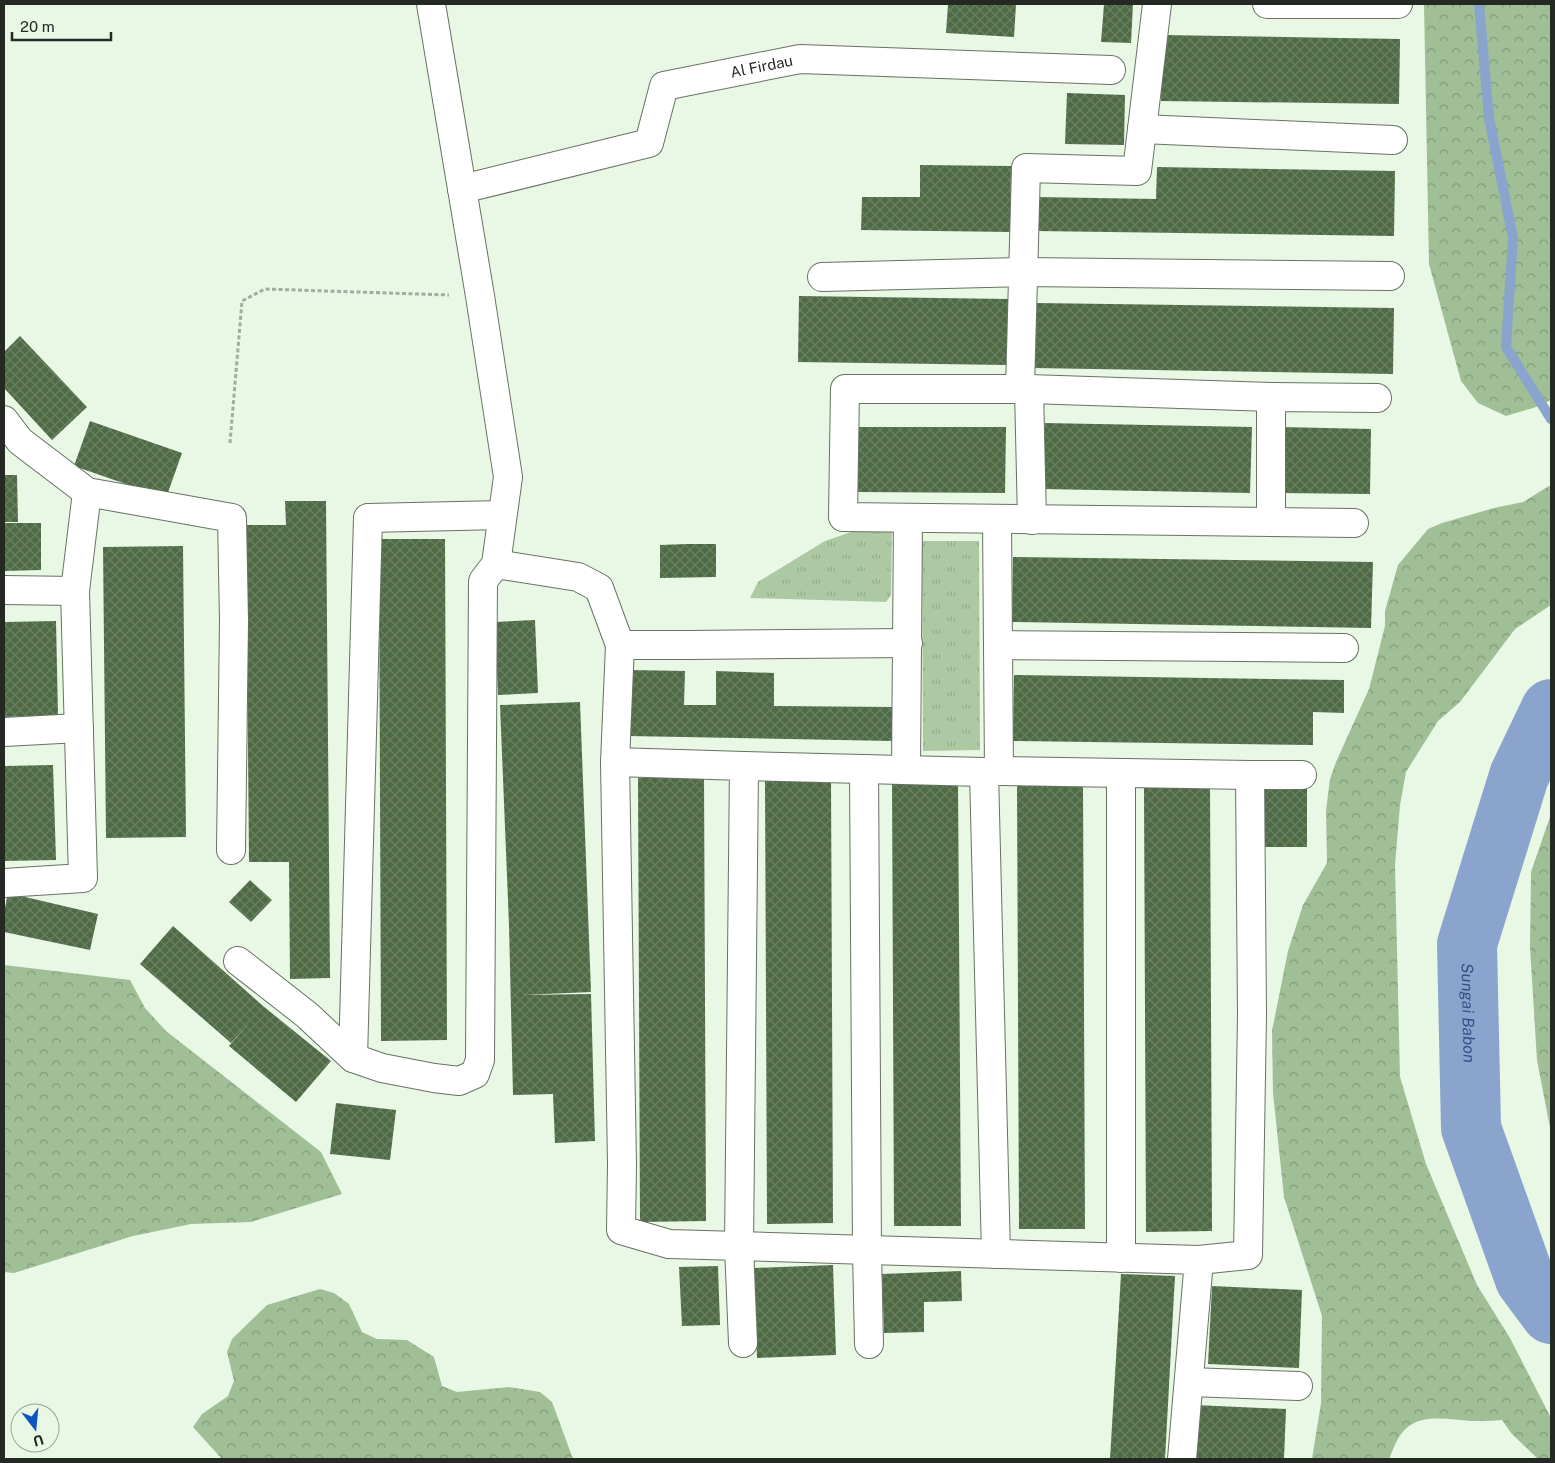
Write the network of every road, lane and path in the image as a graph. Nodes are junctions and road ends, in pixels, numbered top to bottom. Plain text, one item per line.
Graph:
1 (431, 4) edge
2 (1157, 4) edge
3 (1267, 4) edge
4 (1398, 4) edge
5 (1111, 70) dead end
6 (1142, 129) junction
7 (1393, 140) dead end
8 (462, 189) junction
9 (1023, 272) junction
10 (1390, 276) dead end
11 (822, 277) dead end
12 (480, 296) junction
13 (1025, 389) junction
14 (1271, 397) junction
15 (1377, 398) dead end
16 (4, 420) edge
17 (12, 442) edge
18 (230, 443) dead end
19 (87, 492) junction
20 (502, 515) junction
21 (908, 519) junction
22 (997, 520) junction
23 (1032, 520) junction
24 (1271, 522) junction
25 (1354, 523) dead end
26 (496, 564) junction
27 (4, 590) edge
28 (75, 590) junction
29 (908, 643) junction
30 (620, 644) junction
31 (999, 645) junction
32 (1344, 648) dead end
33 (79, 728) junction
34 (4, 732) edge
35 (616, 762) junction
36 (744, 766) junction
37 (864, 769) junction
38 (906, 770) junction
39 (991, 772) junction
40 (1121, 774) junction
41 (1302, 774) dead end
42 (1250, 775) junction
43 (231, 850) dead end
44 (4, 883) edge
45 (238, 961) dead end
46 (353, 1058) junction
47 (739, 1246) junction
48 (867, 1250) junction
49 (996, 1254) junction
50 (1121, 1258) junction
51 (1199, 1260) junction
52 (743, 1343) dead end
53 (869, 1344) dead end
54 (1189, 1382) junction
55 (1298, 1386) dead end
56 (1182, 1459) edge

1 - 8 street
2 - 6 street
3 - 4 street
5 - 8 street, Al Firdau
6 - 7 street
6 - 9 street
8 - 12 street
9 - 10 street
9 - 11 street
9 - 13 street
12 - 18 path
12 - 20 street
13 - 14 street
13 - 21 street
13 - 23 street
14 - 15 street
14 - 24 street
16 - 17 street
17 - 19 street
19 - 28 street
19 - 43 street
20 - 26 street
20 - 46 street
21 - 22 street
21 - 29 street
22 - 23 street
22 - 31 street
23 - 24 street
24 - 25 street
26 - 30 street
26 - 46 street
27 - 28 street
28 - 33 street
29 - 30 street
29 - 38 street
30 - 35 street
31 - 32 street
31 - 39 street
33 - 34 street
33 - 44 street
35 - 36 street
35 - 47 street
36 - 37 street
36 - 47 street
37 - 38 street
37 - 48 street
38 - 39 street
39 - 40 street
39 - 49 street
40 - 42 street
40 - 50 street
41 - 42 street
42 - 51 street
45 - 46 street
47 - 48 street
47 - 52 street
48 - 49 street
48 - 53 street
49 - 50 street
50 - 51 street
51 - 54 street
54 - 55 street
54 - 56 street

